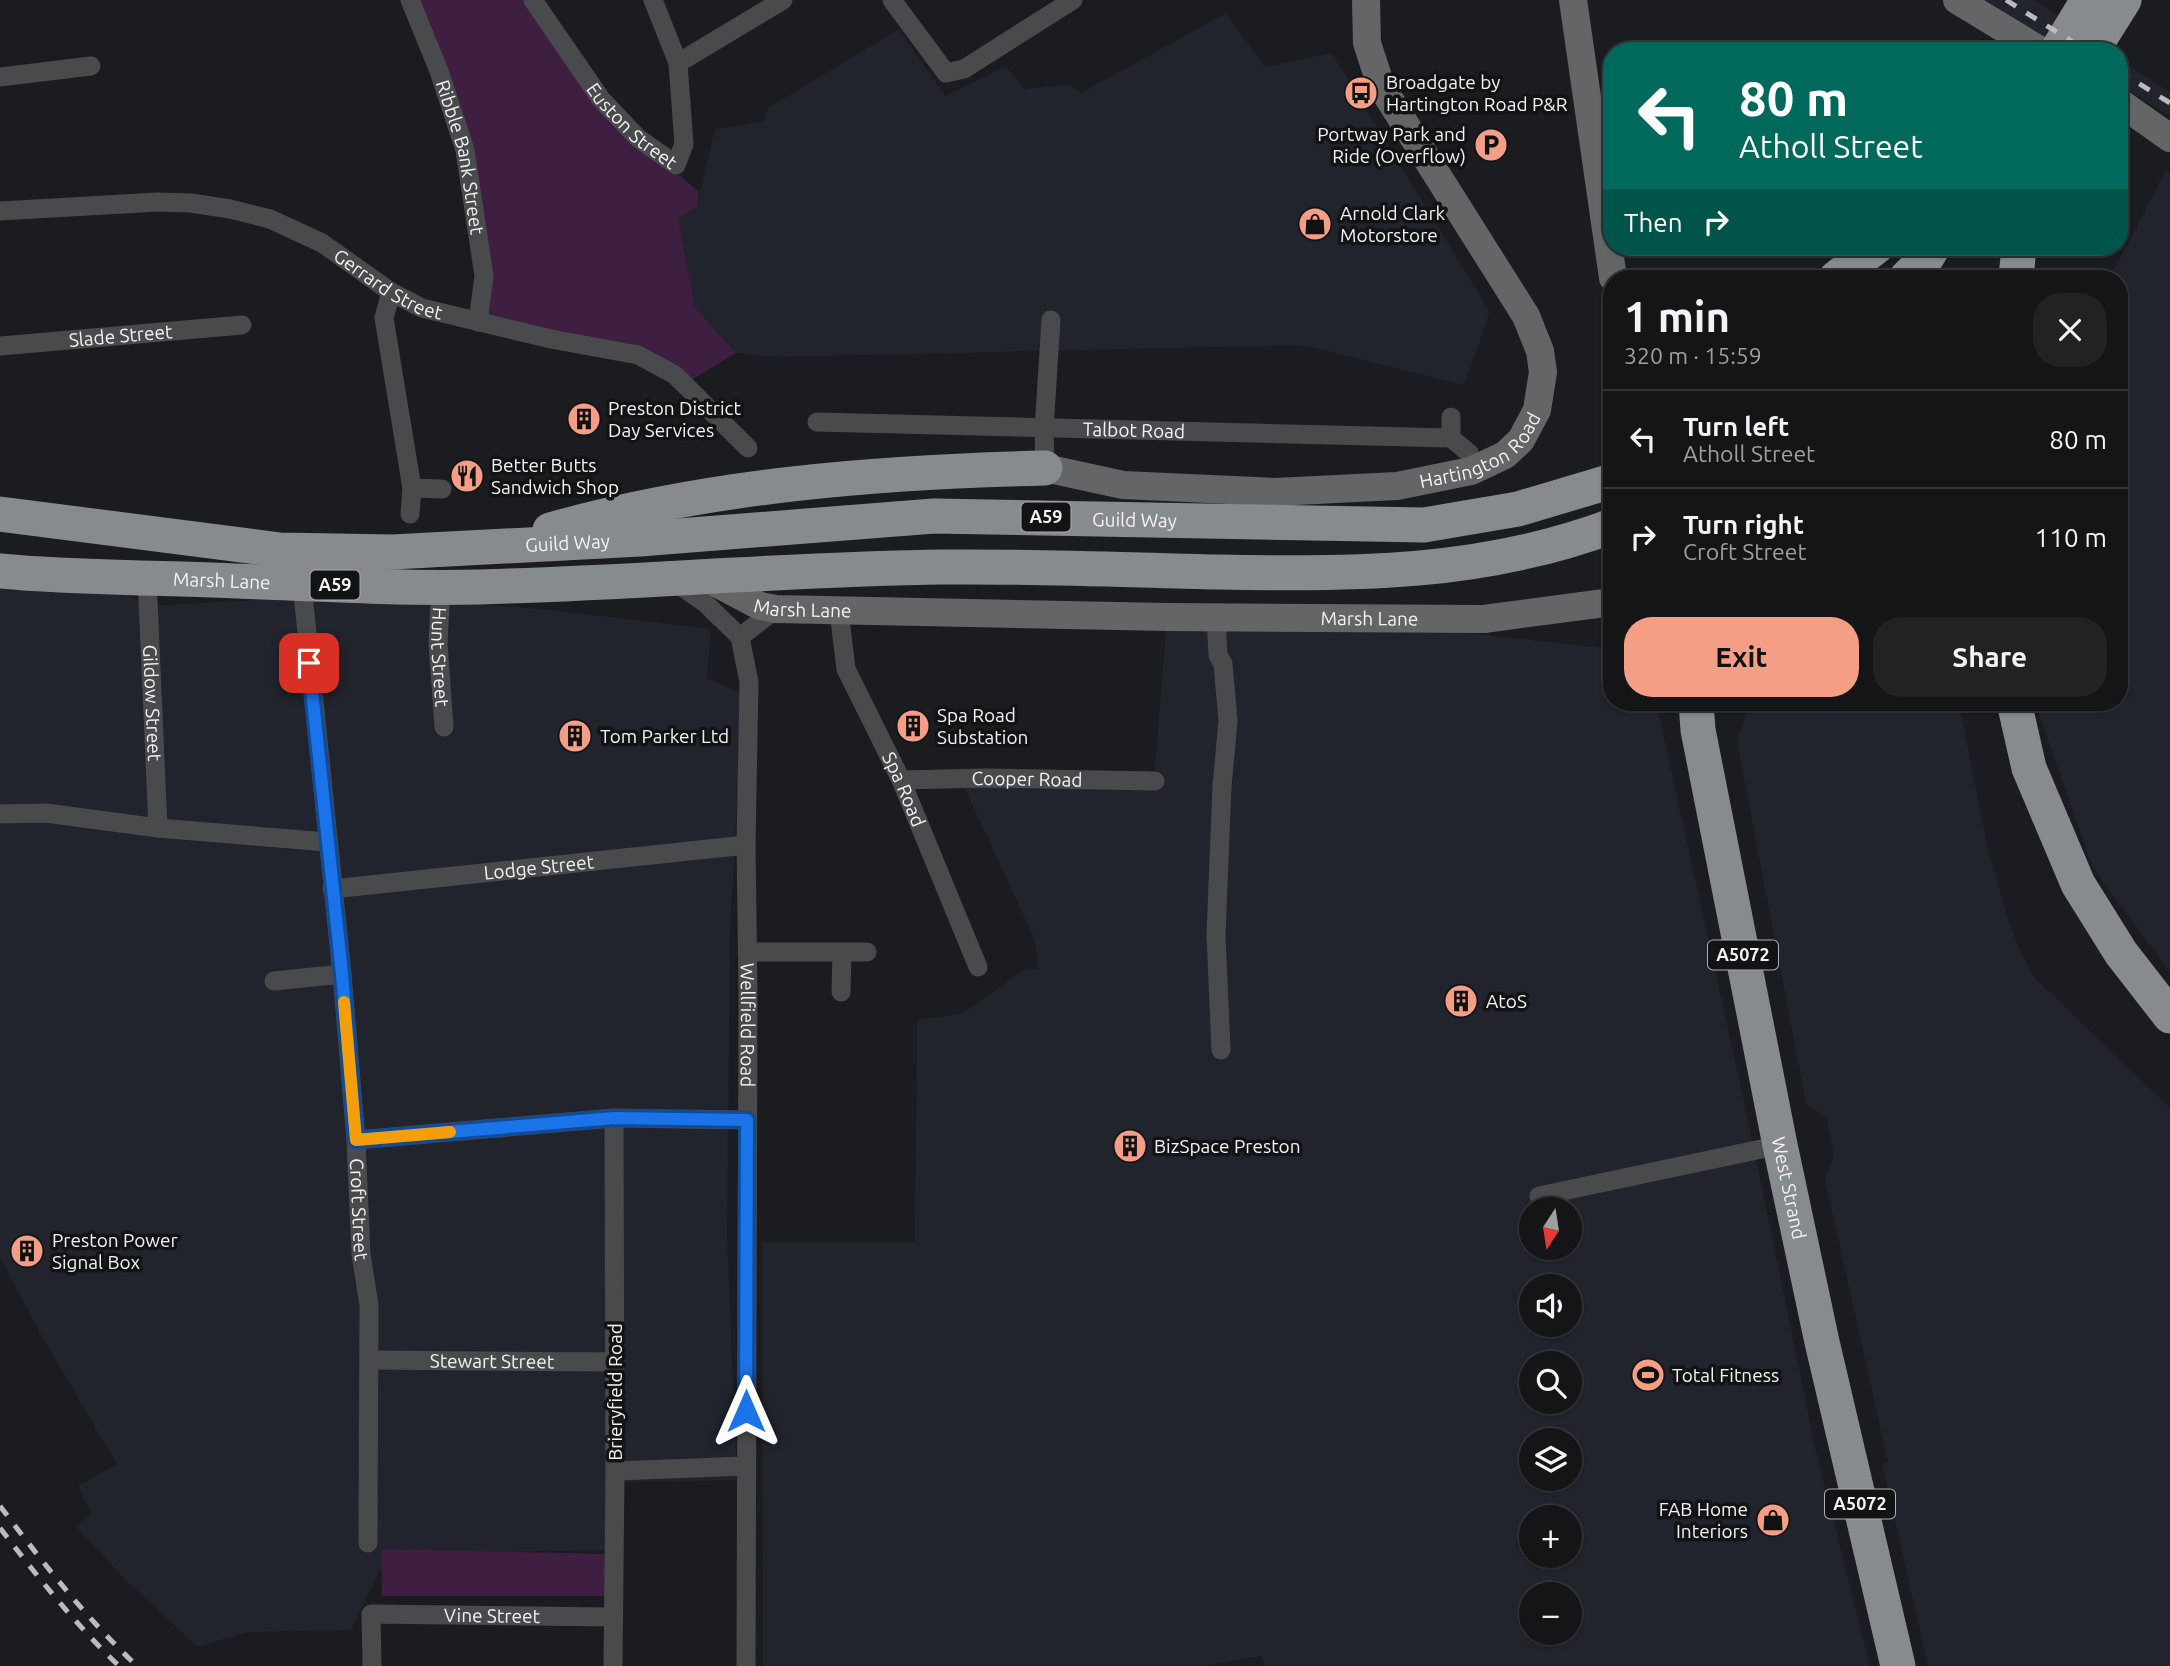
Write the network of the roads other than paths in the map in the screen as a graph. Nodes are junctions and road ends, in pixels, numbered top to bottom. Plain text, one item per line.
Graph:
1 (410, 0) edge
2 (533, 0) edge
3 (653, 0) edge
4 (783, 0) edge
5 (892, 0) edge
6 (1073, 0) edge
7 (1366, 0) edge
8 (1573, 0) edge
9 (1957, 0) edge
10 (2088, 0) edge
11 (2124, 0) edge
12 (2025, 42) edge
13 (2062, 42) edge
14 (2098, 42) edge
15 (678, 64) junction
16 (91, 66) dead end
17 (0, 77) edge
18 (2128, 108) edge
19 (2170, 138) edge
20 (1603, 187) edge
21 (0, 211) edge
22 (1864, 256) edge
23 (1928, 256) edge
24 (1949, 256) edge
25 (1846, 270) edge
26 (1914, 270) edge
27 (1938, 270) edge
28 (391, 292) junction
29 (1051, 320) dead end
30 (478, 322) junction
31 (242, 325) dead end
32 (0, 346) edge
33 (1451, 417) dead end
34 (817, 422) dead end
35 (1044, 429) junction
36 (1451, 438) junction
37 (748, 448) dead end
38 (1469, 453) dead end
39 (1045, 468) junction
40 (1603, 484) edge
41 (412, 488) junction
42 (442, 489) dead end
43 (0, 514) edge
44 (410, 514) dead end
45 (1603, 529) edge
46 (482, 548) junction
47 (0, 571) edge
48 (147, 577) junction
49 (688, 578) junction
50 (302, 584) junction
51 (442, 587) junction
52 (1603, 604) edge
53 (776, 609) junction
54 (839, 611) junction
55 (1216, 617) junction
56 (740, 637) junction
57 (1698, 711) edge
58 (2016, 711) edge
59 (444, 727) dead end
60 (901, 779) junction
61 (1154, 781) dead end
62 (0, 814) edge
63 (158, 828) junction
64 (327, 842) junction
65 (746, 845) junction
66 (332, 889) junction
67 (747, 952) junction
68 (842, 952) junction
69 (867, 952) dead end
70 (978, 967) dead end
71 (342, 974) junction
72 (274, 981) dead end
73 (841, 992) dead end
74 (2170, 1016) edge
75 (1221, 1050) dead end
76 (614, 1118) junction
77 (747, 1120) junction
78 (356, 1140) junction
79 (1780, 1145) junction
80 (1539, 1196) dead end
81 (370, 1360) junction
82 (615, 1362) junction
83 (746, 1466) junction
84 (615, 1471) junction
85 (368, 1543) dead end
86 (612, 1617) junction
87 (372, 1666) edge
88 (613, 1666) edge
89 (747, 1666) edge
90 (1898, 1666) edge

1 - 30 street, Ribble Bank Street
2 - 15 street, Euston Street
3 - 15 street
4 - 15 street
5 - 6 street
7 - 39 street, Hartington Road
8 - 20 street
9 - 12 street
10 - 13 highway
11 - 14 highway
16 - 17 street
18 - 19 street
21 - 28 street, Gerrard Street
22 - 25 highway
23 - 26 highway
24 - 27 highway
28 - 30 street, Gerrard Street
28 - 41 street
29 - 35 street
30 - 37 street, Gerrard Street
31 - 32 street, Slade Street
33 - 36 street
34 - 35 street, Talbot Road
35 - 36 street, Talbot Road
35 - 39 street
36 - 38 street
39 - 46 highway
40 - 46 highway, Guild Way / A59
41 - 42 street
41 - 44 street
43 - 46 highway, Marsh Lane / A59
45 - 49 highway, A59
47 - 48 highway, Marsh Lane / A59
48 - 50 highway, Marsh Lane / A59
48 - 63 street, Gildow Street
49 - 51 highway, Marsh Lane / A59
49 - 53 street, Marsh Lane
49 - 56 street
50 - 51 highway, Marsh Lane / A59
50 - 64 street, Croft Street
51 - 59 street, Hunt Street
52 - 55 street, Marsh Lane
53 - 54 street, Marsh Lane
53 - 56 street
54 - 55 street, Marsh Lane
54 - 60 street, Spa Road
55 - 75 street
56 - 65 street, Wellfield Road
57 - 79 highway, West Strand / A5072
58 - 74 highway
60 - 61 street, Cooper Road
60 - 70 street, Spa Road
62 - 63 street
63 - 64 street
64 - 66 street, Croft Street
65 - 66 street, Lodge Street
65 - 67 street, Wellfield Road
66 - 71 street, Croft Street
67 - 68 street
67 - 77 street, Wellfield Road
68 - 69 street
68 - 73 street
71 - 72 street
71 - 78 street, Croft Street
76 - 77 street
76 - 78 street
76 - 82 street, Brieryfield Road
77 - 83 street, Wellfield Road
78 - 81 street, Croft Street
79 - 80 street
79 - 90 highway, West Strand / A5072
81 - 82 street, Stewart Street
81 - 85 street, Croft Street
82 - 84 street, Brieryfield Road
83 - 84 street
83 - 89 street, Wellfield Road
84 - 86 street, Brieryfield Road
86 - 87 street, Vine Street
86 - 88 street, Brieryfield Road

